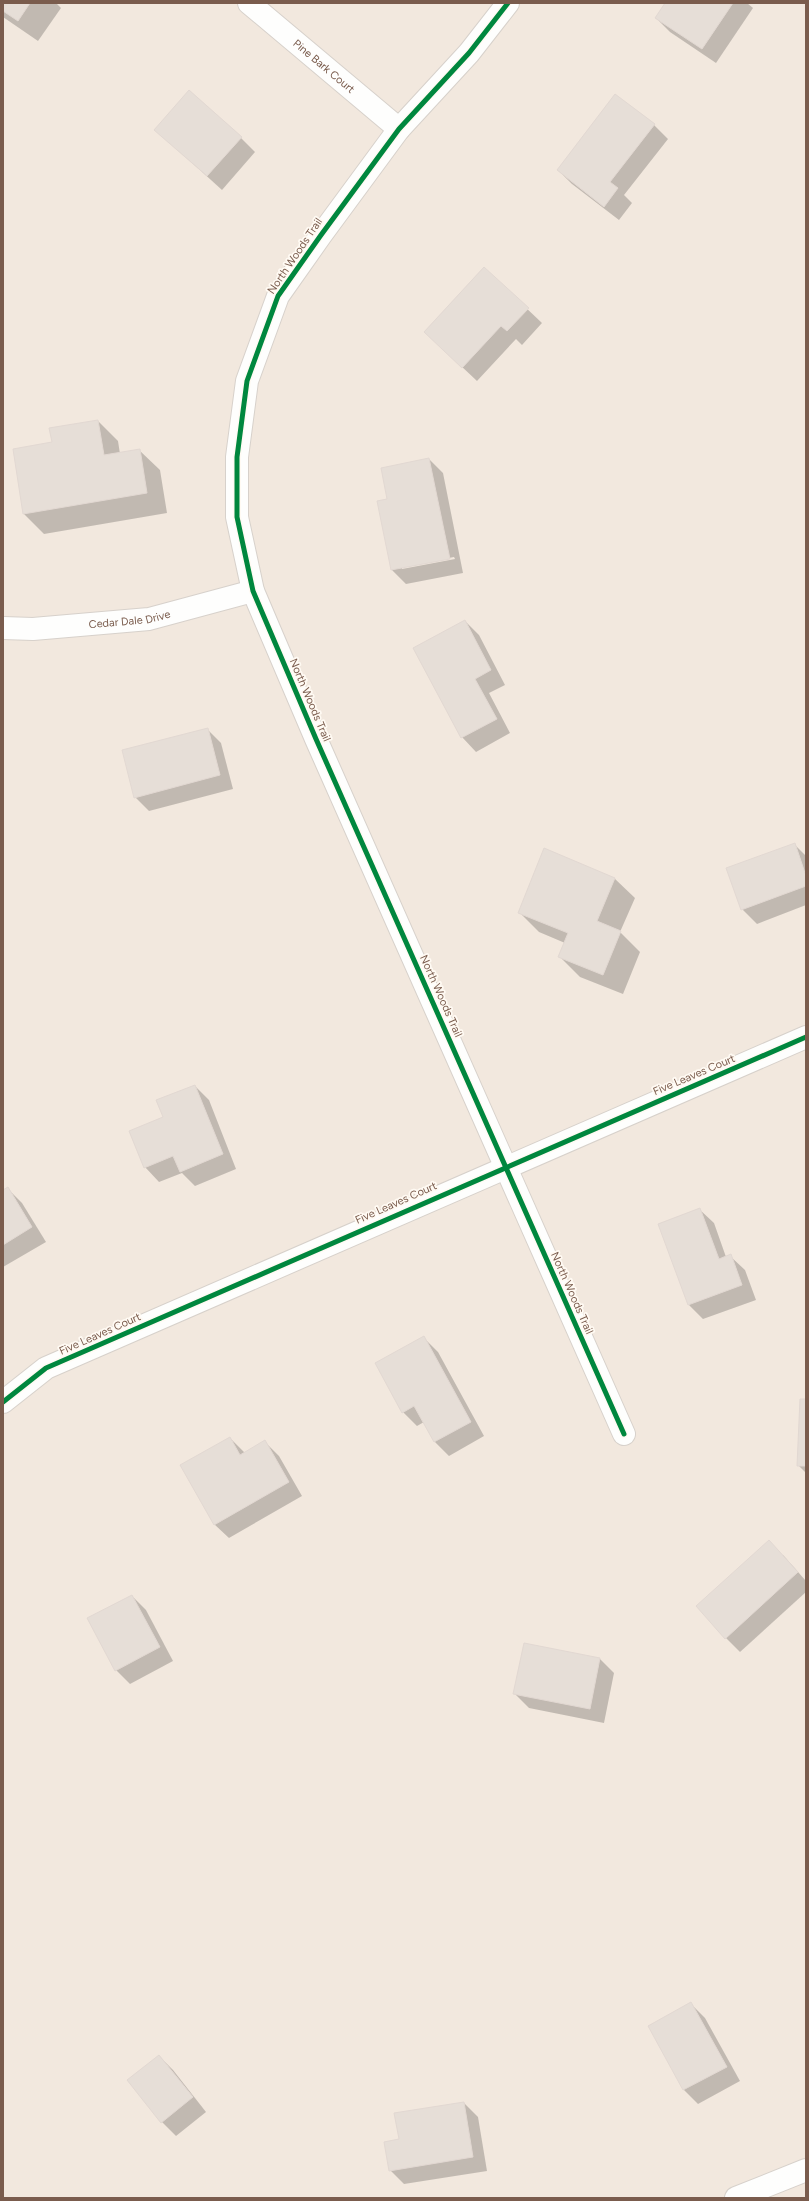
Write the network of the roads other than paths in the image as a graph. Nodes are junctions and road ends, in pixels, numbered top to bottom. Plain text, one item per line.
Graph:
1 (249, 3) edge
2 (508, 3) edge
3 (399, 129) junction
4 (253, 591) junction
5 (3, 628) edge
6 (806, 1037) edge
7 (505, 1167) junction
8 (3, 1402) edge
9 (624, 1434) dead end
10 (806, 2170) edge
11 (736, 2198) edge

1 - 3 street, Pine Bark Court
2 - 3 street, North Woods Trail
3 - 4 street, North Woods Trail
4 - 5 street, Cedar Dale Drive
4 - 7 street, North Woods Trail
6 - 7 street, Five Leaves Court
7 - 8 street, Five Leaves Court
7 - 9 street, North Woods Trail
10 - 11 street

